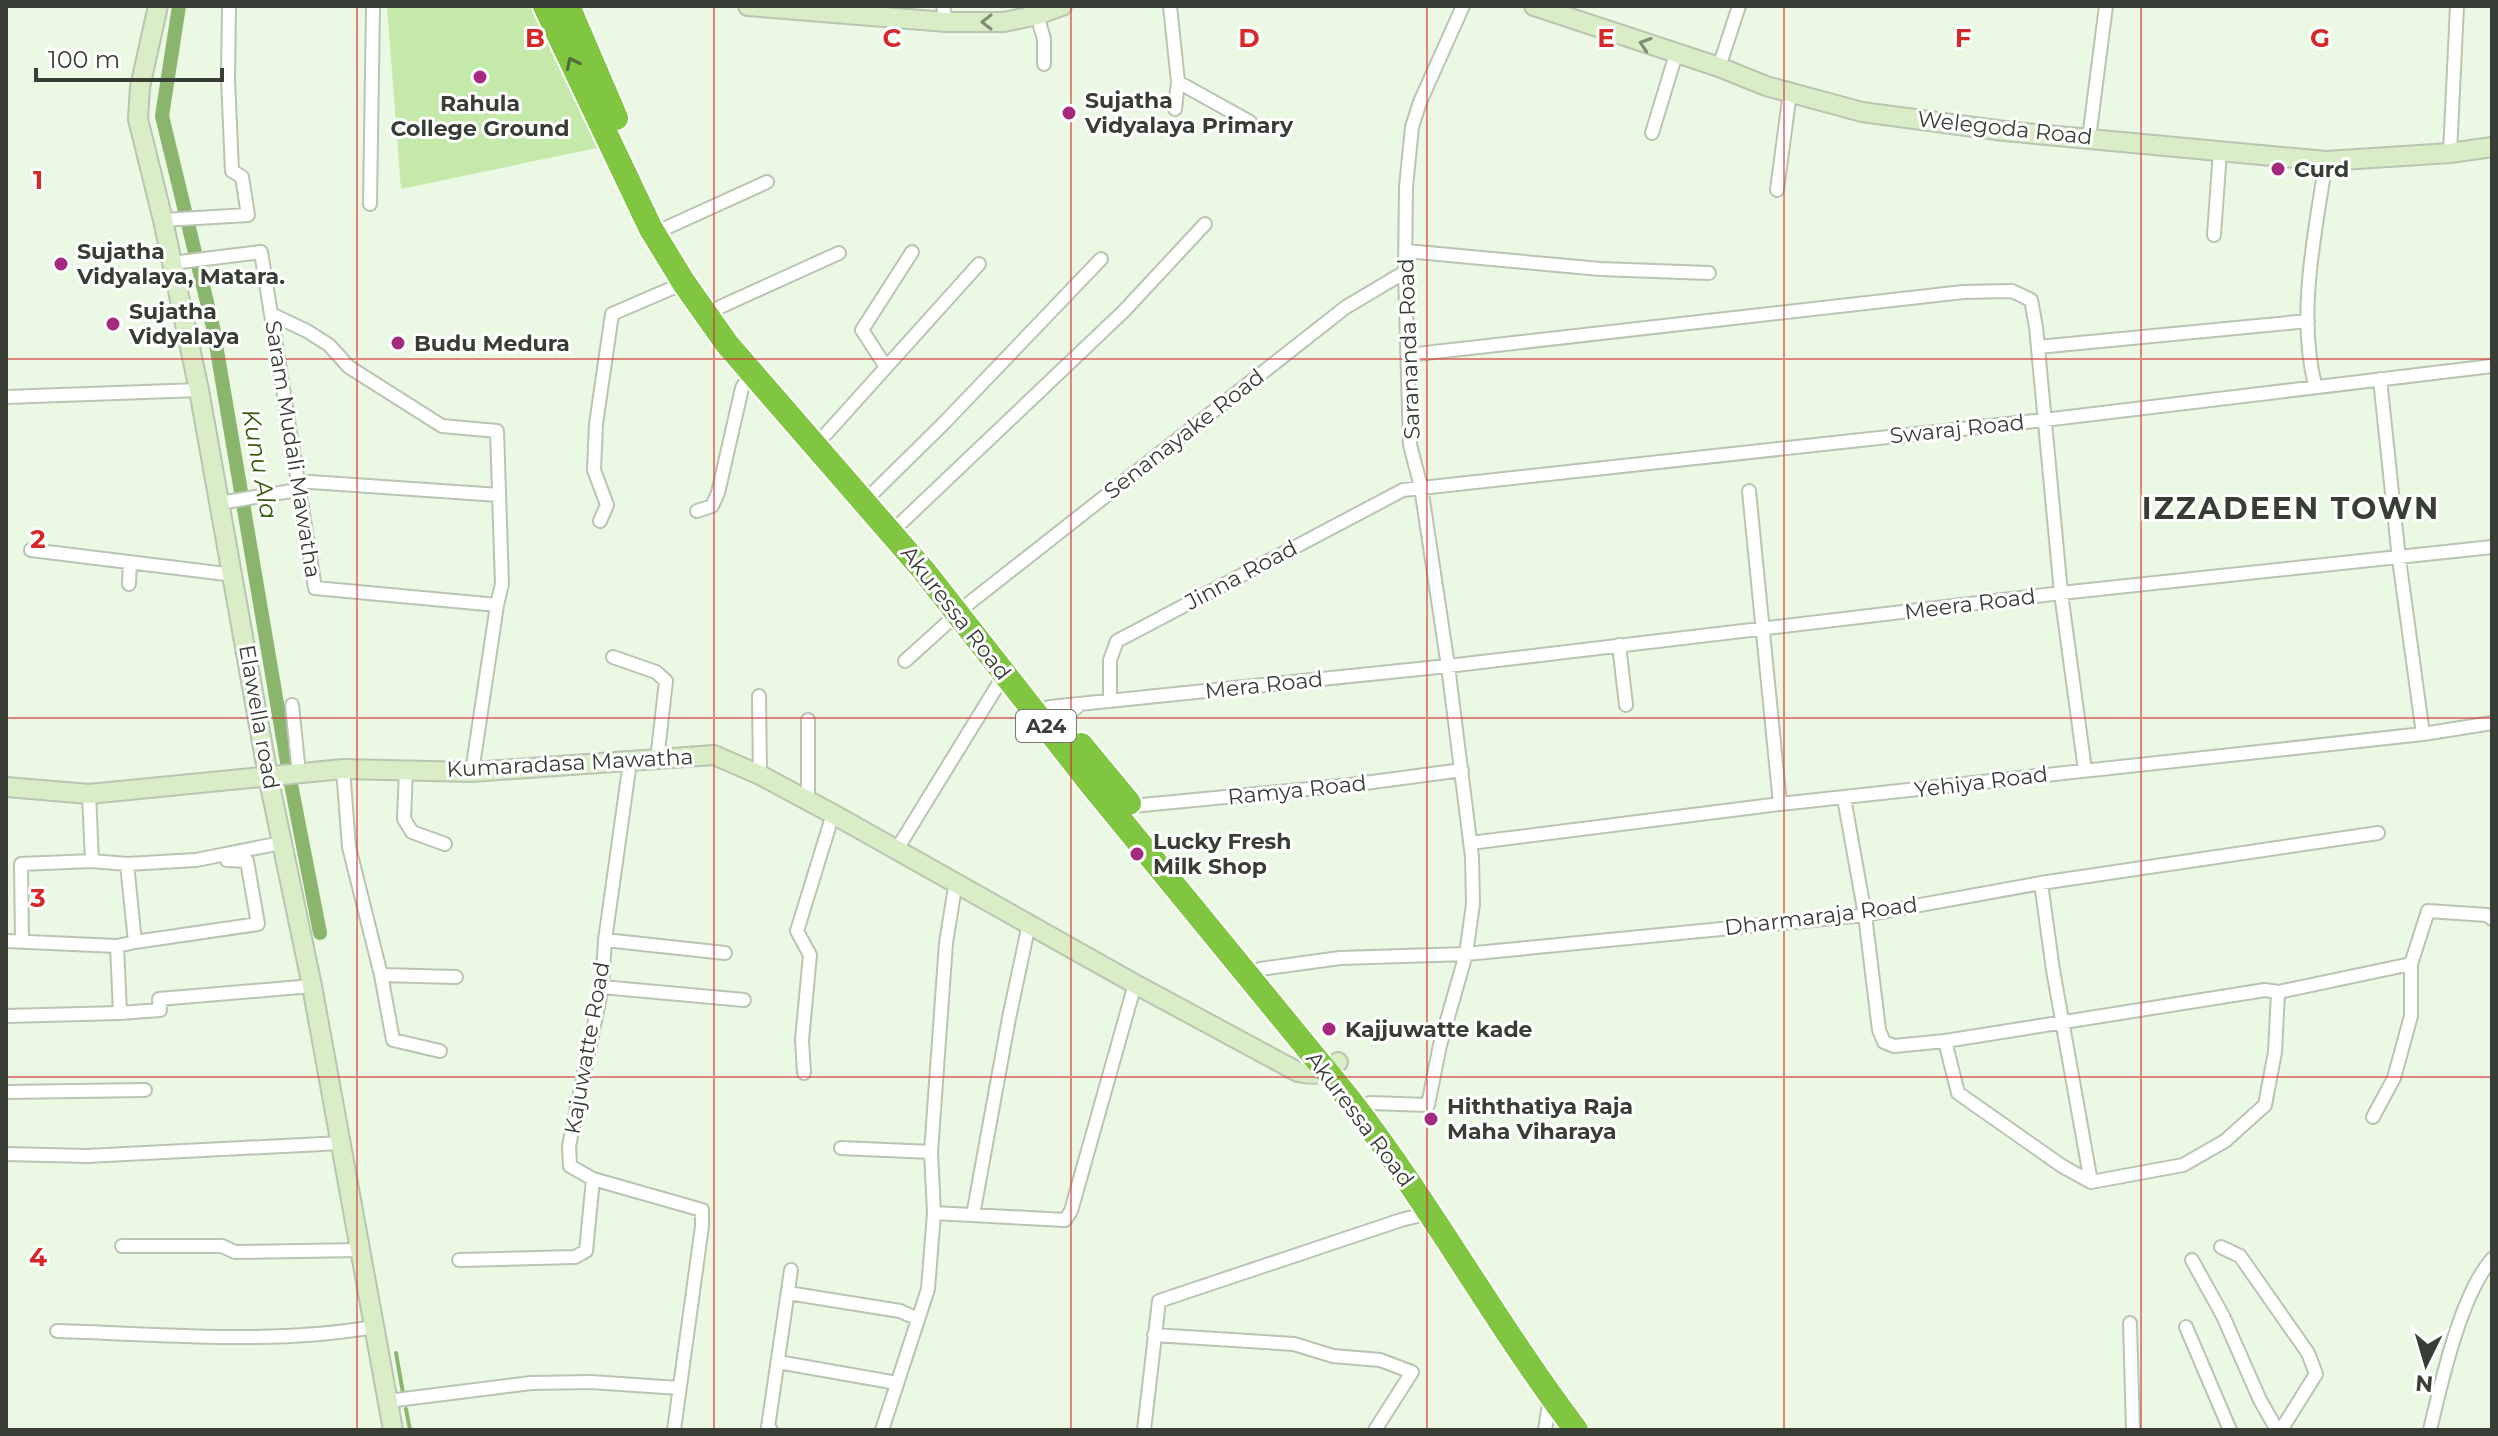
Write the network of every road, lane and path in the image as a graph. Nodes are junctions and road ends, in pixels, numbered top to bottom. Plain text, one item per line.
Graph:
1 (158, 6) edge
2 (229, 6) edge
3 (373, 6) edge
4 (545, 6) edge
5 (568, 6) edge
6 (748, 6) edge
7 (1062, 6) edge
8 (1170, 6) edge
9 (1463, 6) edge
10 (1534, 6) edge
11 (1739, 6) edge
12 (2106, 6) edge
13 (2457, 6) edge
14 (944, 14) edge
15 (1037, 15) junction
16 (1676, 54) junction
17 (1044, 64) dead end
18 (1719, 67) junction
19 (1178, 82) junction
20 (1790, 92) junction
21 (1175, 109) dead end
22 (1250, 122) dead end
23 (1652, 133) dead end
24 (2089, 138) junction
25 (2492, 147) edge
26 (2220, 151) junction
27 (2450, 153) junction
28 (2326, 161) junction
29 (767, 182) dead end
30 (1777, 190) dead end
31 (370, 204) dead end
32 (163, 220) junction
33 (1205, 224) dead end
34 (668, 227) junction
35 (2214, 235) dead end
36 (1406, 251) junction
37 (912, 252) dead end
38 (839, 253) dead end
39 (1101, 259) dead end
40 (172, 263) junction
41 (979, 264) dead end
42 (1405, 272) junction
43 (1709, 273) dead end
44 (684, 283) junction
45 (720, 307) junction
46 (271, 314) junction
47 (2308, 321) junction
48 (2038, 347) junction
49 (1408, 355) junction
50 (2492, 366) edge
51 (886, 367) junction
52 (750, 374) junction
53 (2380, 379) junction
54 (2315, 385) junction
55 (199, 390) junction
56 (6, 397) edge
57 (2044, 420) junction
58 (826, 434) junction
59 (851, 476) junction
60 (297, 486) junction
61 (1421, 487) junction
62 (1749, 491) dead end
63 (874, 492) junction
64 (499, 495) junction
65 (220, 503) junction
66 (697, 511) dead end
67 (600, 521) dead end
68 (902, 522) junction
69 (2492, 547) edge
70 (31, 550) dead end
71 (2399, 559) junction
72 (130, 562) junction
73 (234, 575) junction
74 (129, 584) dead end
75 (2061, 593) junction
76 (497, 605) junction
77 (962, 609) junction
78 (1761, 629) junction
79 (1619, 645) junction
80 (613, 657) dead end
81 (905, 661) dead end
82 (1448, 666) junction
83 (1004, 675) junction
84 (759, 696) dead end
85 (1110, 701) junction
86 (292, 705) dead end
87 (1626, 705) dead end
88 (1049, 718) junction
89 (808, 720) dead end
90 (2492, 723) edge
91 (2423, 734) junction
92 (657, 760) junction
93 (630, 762) junction
94 (343, 769) junction
95 (406, 769) junction
96 (1462, 770) junction
97 (2085, 770) junction
98 (472, 772) junction
99 (299, 773) junction
100 (760, 775) junction
101 (268, 776) junction
102 (6, 787) edge
103 (89, 794) junction
104 (1844, 798) junction
105 (808, 800) junction
106 (1780, 804) junction
107 (1132, 806) junction
108 (833, 814) junction
109 (2378, 833) dead end
110 (281, 843) junction
111 (1470, 843) junction
112 (445, 844) dead end
113 (897, 849) junction
114 (225, 854) junction
115 (92, 861) junction
116 (127, 864) junction
117 (956, 881) junction
118 (2041, 883) junction
119 (1865, 915) junction
120 (2492, 919) edge
121 (1029, 924) junction
122 (22, 940) junction
123 (605, 940) junction
124 (6, 941) edge
125 (135, 942) junction
126 (117, 946) junction
127 (725, 953) dead end
128 (1466, 954) junction
129 (2411, 964) junction
130 (1260, 969) junction
131 (381, 975) junction
132 (456, 977) dead end
133 (1135, 984) junction
134 (312, 986) junction
135 (602, 987) junction
136 (2278, 992) junction
137 (744, 1000) dead end
138 (120, 1013) junction
139 (6, 1016) edge
140 (2063, 1023) junction
141 (1945, 1041) junction
142 (440, 1051) dead end
143 (1332, 1067) junction
144 (804, 1073) dead end
145 (145, 1090) dead end
146 (6, 1092) edge
147 (1370, 1103) junction
148 (2373, 1117) dead end
149 (341, 1143) junction
150 (841, 1148) dead end
151 (931, 1152) junction
152 (6, 1154) edge
153 (593, 1179) junction
154 (2091, 1182) junction
155 (934, 1213) junction
156 (1429, 1213) junction
157 (973, 1215) junction
158 (122, 1246) dead end
159 (2221, 1247) dead end
160 (360, 1250) junction
161 (2492, 1259) edge
162 (459, 1260) dead end
163 (2192, 1260) dead end
164 (791, 1270) dead end
165 (788, 1293) junction
166 (1491, 1298) junction
167 (918, 1319) junction
168 (2130, 1323) dead end
169 (374, 1327) junction
170 (2186, 1327) dead end
171 (57, 1331) dead end
172 (1154, 1335) junction
173 (778, 1362) junction
174 (897, 1383) junction
175 (679, 1388) junction
176 (1550, 1396) junction
177 (388, 1401) junction
178 (393, 1430) edge
179 (674, 1430) edge
180 (771, 1430) edge
181 (882, 1430) edge
182 (1144, 1430) edge
183 (1375, 1430) edge
184 (1545, 1430) edge
185 (1576, 1430) edge
186 (1593, 1430) edge
187 (2133, 1430) edge
188 (2230, 1430) edge
189 (2279, 1430) edge
190 (2430, 1430) edge

1 - 32 street, Elawella road
2 - 32 street
3 - 31 street
44 -> 4 highway, Akuressa Road / A24
5 - 34 highway, Akuressa Road / A24
6 - 14 street
7 - 15 street
8 - 19 street
9 - 36 street, Sarananda Road
16 -> 10 street, Welegoda Road
11 - 18 street
12 - 24 street
13 - 27 street
15 -> 14 street
15 - 17 street
16 - 18 street, Welegoda Road
16 - 23 street
18 - 20 street, Welegoda Road
19 - 21 street
19 - 22 street
20 - 24 street, Welegoda Road
20 - 30 street
24 - 26 street, Welegoda Road
25 - 27 street, Welegoda Road
26 - 28 street, Welegoda Road
26 - 35 street
27 - 28 street, Welegoda Road
28 - 47 street
29 - 34 street
32 - 40 street, Elawella road
33 - 68 street
34 - 45 highway, Akuressa Road / A24
36 - 42 street, Sarananda Road
36 - 43 street
37 - 51 street
38 - 45 street
39 - 63 street
40 - 46 street, Saram Mudali Mawatha
40 - 55 street, Elawella road
41 - 51 street
42 - 49 street, Sarananda Road
42 - 77 street, Senanayake Road
44 - 52 highway, Akuressa Road / A24
44 - 67 street
45 - 58 highway, Akuressa Road / A24
46 - 60 street, Saram Mudali Mawatha
46 - 64 street
47 - 48 street
47 - 54 street
48 - 49 street
48 - 57 street
49 - 61 street, Sarananda Road
50 - 53 street, Swaraj Road
51 - 58 street
52 - 59 highway, Akuressa Road / A24
52 - 66 street
53 - 54 street, Swaraj Road
53 - 71 street
54 - 57 street, Swaraj Road
55 - 56 street
55 - 65 street, Elawella road
57 - 61 street, Swaraj Road
57 - 75 street
58 - 59 highway, Akuressa Road / A24
59 - 63 highway, Akuressa Road / A24
59 - 77 highway, Akuressa Road / A24
60 - 64 street
60 - 65 street
60 - 76 street, Saram Mudali Mawatha
61 - 82 street, Sarananda Road
61 - 85 street, Jinna Road
62 - 78 street
63 - 68 highway, Akuressa Road / A24
64 - 76 street
65 - 73 street, Elawella road
68 - 77 highway, Akuressa Road / A24
69 - 71 street, Meera Road
70 - 72 street
71 - 75 street, Meera Road
71 - 91 street
72 - 73 street
72 - 74 street
73 - 101 street, Elawella road
75 - 78 street, Meera Road
75 - 97 street
76 - 98 street
77 - 81 street, Senanayake Road
77 - 83 highway, Akuressa Road / A24
77 - 88 highway, Akuressa Road / A24
78 - 79 street, Meera Road
78 - 106 street
79 - 82 street, Meera Road
79 - 87 street
80 - 92 street
82 - 85 street, Mera Road
82 - 96 street, Sarananda Road
83 - 88 highway, Akuressa Road / A24
83 - 113 street
84 - 100 street
85 - 88 street, Mera Road
86 - 99 street
88 - 107 highway, Akuressa Road / A24
88 - 143 highway, Akuressa Road / A24
89 - 105 street
90 - 91 street, Yehiya Road
91 - 97 street, Yehiya Road
92 - 93 street, Kumaradasa Mawatha
92 - 100 street, Kumaradasa Mawatha
93 - 98 street, Kumaradasa Mawatha
93 - 123 street, Kajuwatte Road
94 - 95 street, Kumaradasa Mawatha
94 - 99 street, Kumaradasa Mawatha
94 - 131 street
95 - 98 street, Kumaradasa Mawatha
95 - 112 street
96 - 107 street, Ramya Road
96 - 111 street, Sarananda Road
97 - 104 street, Yehiya Road
99 - 101 street, Kumaradasa Mawatha
100 - 105 street, Kumaradasa Mawatha
101 - 103 street, Kumaradasa Mawatha
101 - 110 street, Elawella road
102 - 103 street, Kumaradasa Mawatha
103 - 115 street
104 - 106 street, Yehiya Road
104 - 119 street
105 - 108 street, Kumaradasa Mawatha
106 - 111 street, Yehiya Road
107 - 130 highway, Akuressa Road / A24
108 - 113 street, Kumaradasa Mawatha
108 - 144 street
109 - 118 street, Dharmaraja Road
110 - 114 street
110 - 134 street, Elawella road
111 - 128 street, Sarananda Road
113 - 117 street, Kumaradasa Mawatha
114 - 116 street
114 - 125 street
115 - 116 street
115 - 122 street
116 - 125 street
117 - 121 street, Kumaradasa Mawatha
117 - 151 street
118 - 119 street, Dharmaraja Road
118 - 140 street
119 - 128 street, Dharmaraja Road
119 - 141 street
120 - 129 street
121 - 133 street, Kumaradasa Mawatha
121 - 157 street
122 - 124 street
122 - 126 street
123 - 127 street
123 - 135 street, Kajuwatte Road
125 - 126 street
126 - 138 street
128 - 130 street, Dharmaraja Road
128 - 147 street, Sarananda Road
129 - 136 street
129 - 148 street
130 - 143 highway, Akuressa Road / A24
131 - 132 street
131 - 142 street
133 - 143 street, Kumaradasa Mawatha
133 - 157 street
134 - 138 street
134 - 149 street, Elawella road
135 - 137 street
135 - 153 street, Kajuwatte Road
136 - 140 street
136 - 154 street
138 - 139 street
140 - 141 street
140 - 154 street
141 - 154 street
143 - 147 highway, Akuressa Road / A24
143 - 156 highway, Akuressa Road / A24
145 - 146 street
147 - 166 highway, Akuressa Road / A24
149 - 152 street
149 - 160 street, Elawella road
150 - 151 street
151 - 155 street
153 - 162 street
153 - 175 street
155 - 157 street
155 - 167 street
156 - 166 highway, Akuressa Road / A24
156 - 172 street
158 - 160 street
159 - 189 street
160 - 169 street, Elawella road
161 - 190 street
163 - 189 street
164 - 165 street
165 - 167 street
165 - 173 street
166 - 176 highway, Akuressa Road / A24
166 - 186 highway, Akuressa Road / A24
167 - 174 street
168 - 187 street
169 - 171 street
169 - 177 street, Elawella road
170 - 188 street
172 - 182 street
172 - 183 street
173 - 174 street
173 - 180 street
174 - 181 street
175 - 177 street
175 - 179 street
176 - 184 street
176 - 185 highway, Akuressa Road / A24
177 - 178 street, Elawella road

